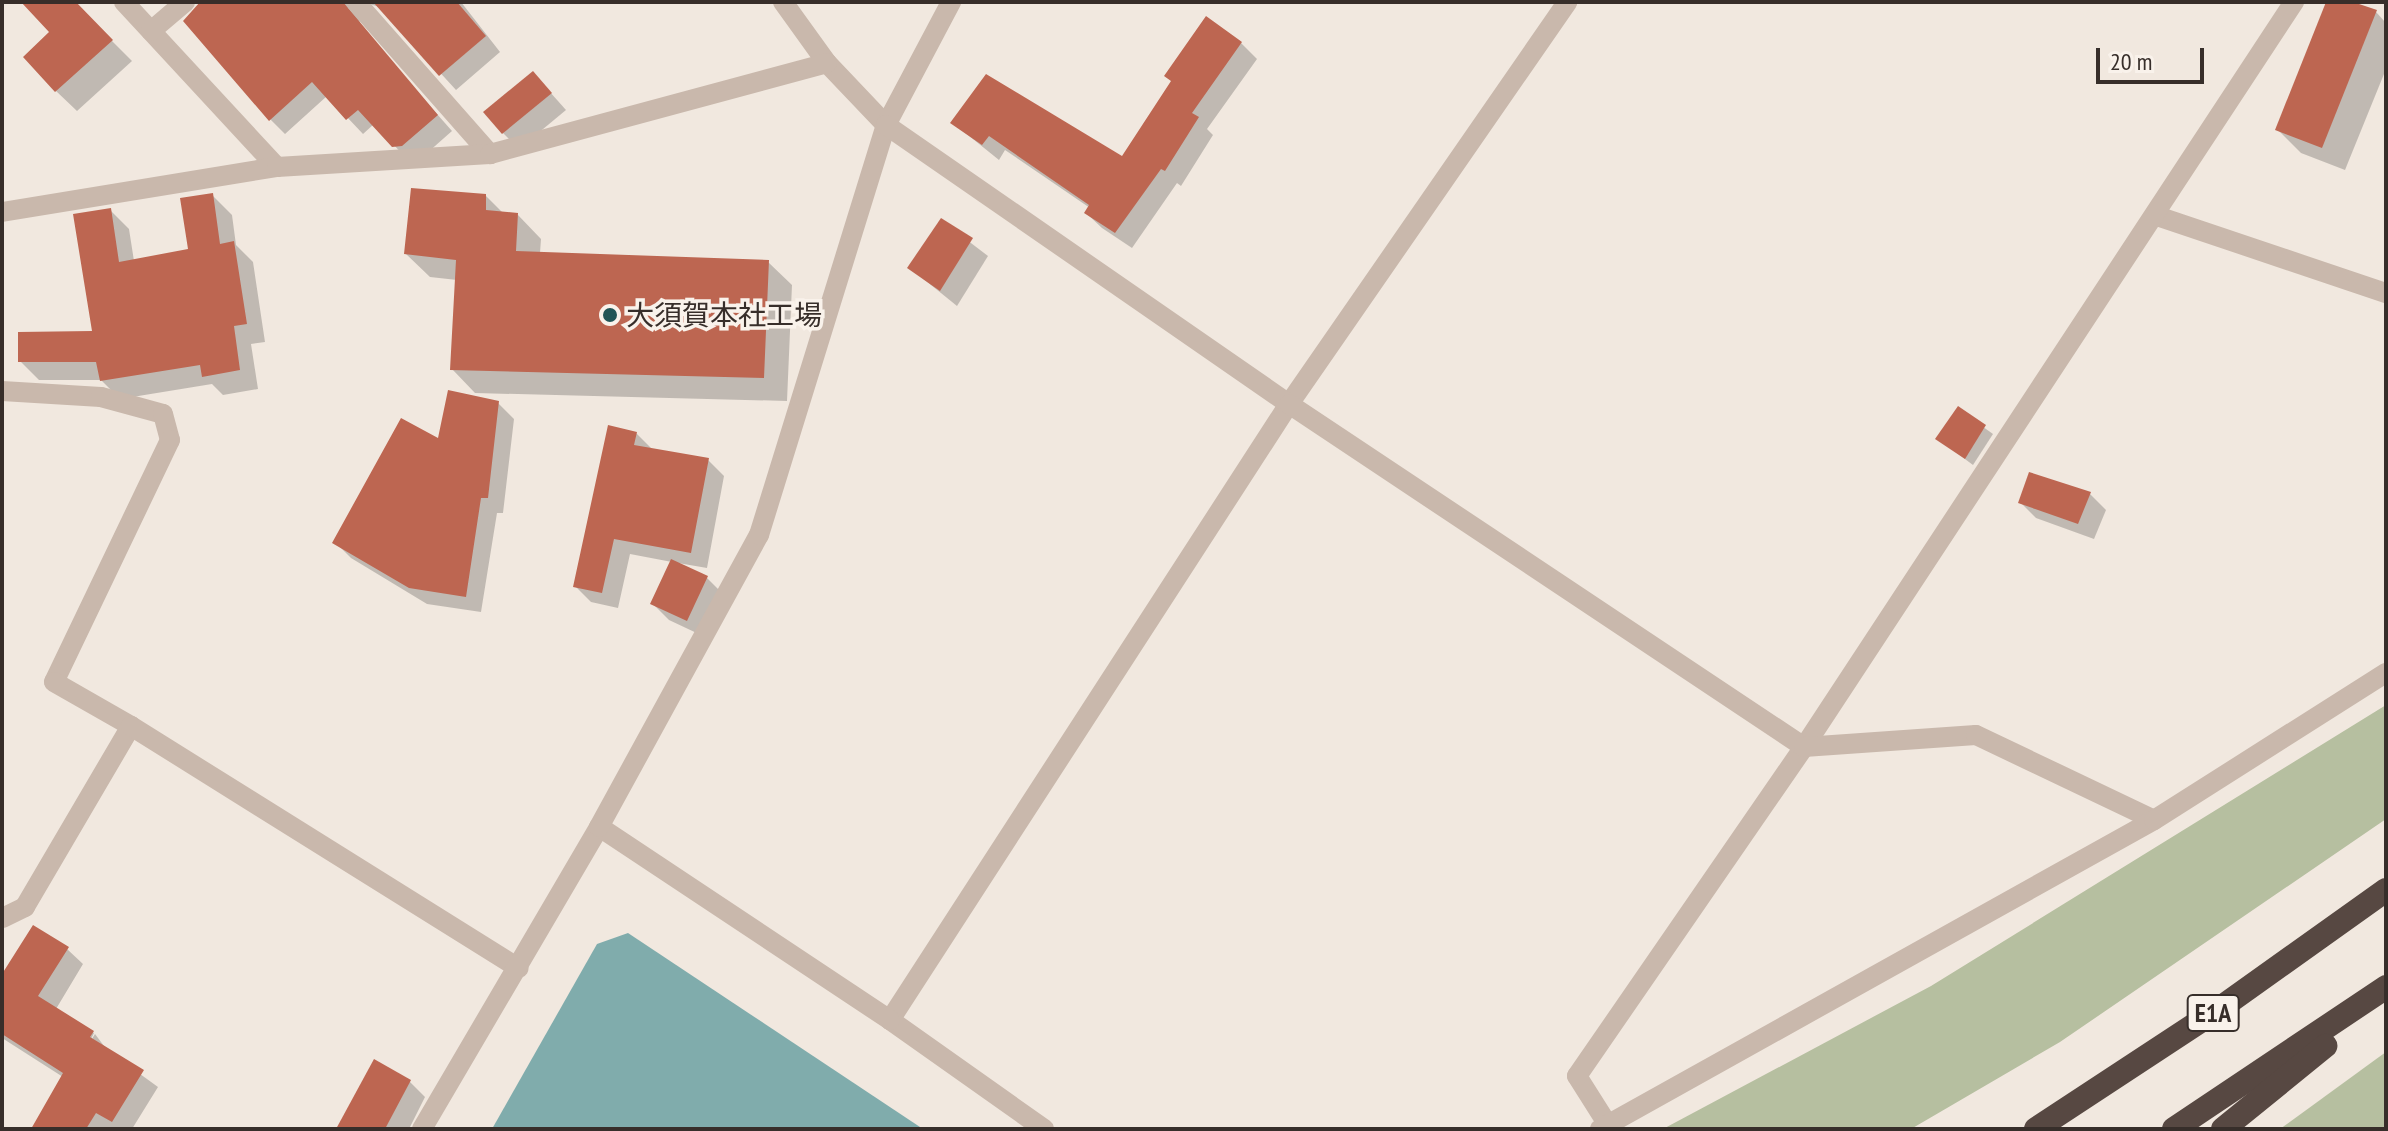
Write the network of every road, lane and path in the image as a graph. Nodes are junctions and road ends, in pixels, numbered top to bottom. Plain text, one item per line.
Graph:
1 (124, 2) edge
2 (185, 2) edge
3 (356, 2) edge
4 (783, 2) edge
5 (951, 2) edge
6 (1567, 2) edge
7 (2294, 2) edge
8 (151, 31) junction
9 (827, 63) junction
10 (886, 125) junction
11 (490, 154) junction
12 (277, 167) junction
13 (2, 212) edge
14 (2157, 216) junction
15 (2386, 293) edge
16 (2, 391) edge
17 (1289, 404) junction
18 (2386, 673) edge
19 (131, 726) junction
20 (1804, 747) junction
21 (2154, 820) junction
22 (599, 827) junction
23 (2386, 890) edge
24 (2, 918) edge
25 (519, 968) junction
26 (2386, 987) edge
27 (2386, 997) edge
28 (890, 1020) junction
29 (1604, 1127) edge
30 (422, 1129) edge
31 (1044, 1129) edge
32 (2036, 1129) edge
33 (2174, 1129) edge
34 (2223, 1129) edge

1 - 8 street
2 - 8 street
3 - 11 street
4 - 9 street
5 - 10 street
6 - 17 street
7 - 14 street
8 - 12 street
9 - 10 street
9 - 11 street
10 - 17 street
10 - 22 street
11 - 12 street
12 - 13 street
14 - 15 street
14 - 20 street
16 - 19 street
17 - 20 street
17 - 28 street
18 - 21 street
19 - 24 street
19 - 25 street
20 - 21 street
20 - 29 street
21 - 29 street
22 - 25 street
22 - 28 street
23 - 32 highway, E1A
25 - 30 street
26 - 33 highway
27 - 34 highway
28 - 31 street

